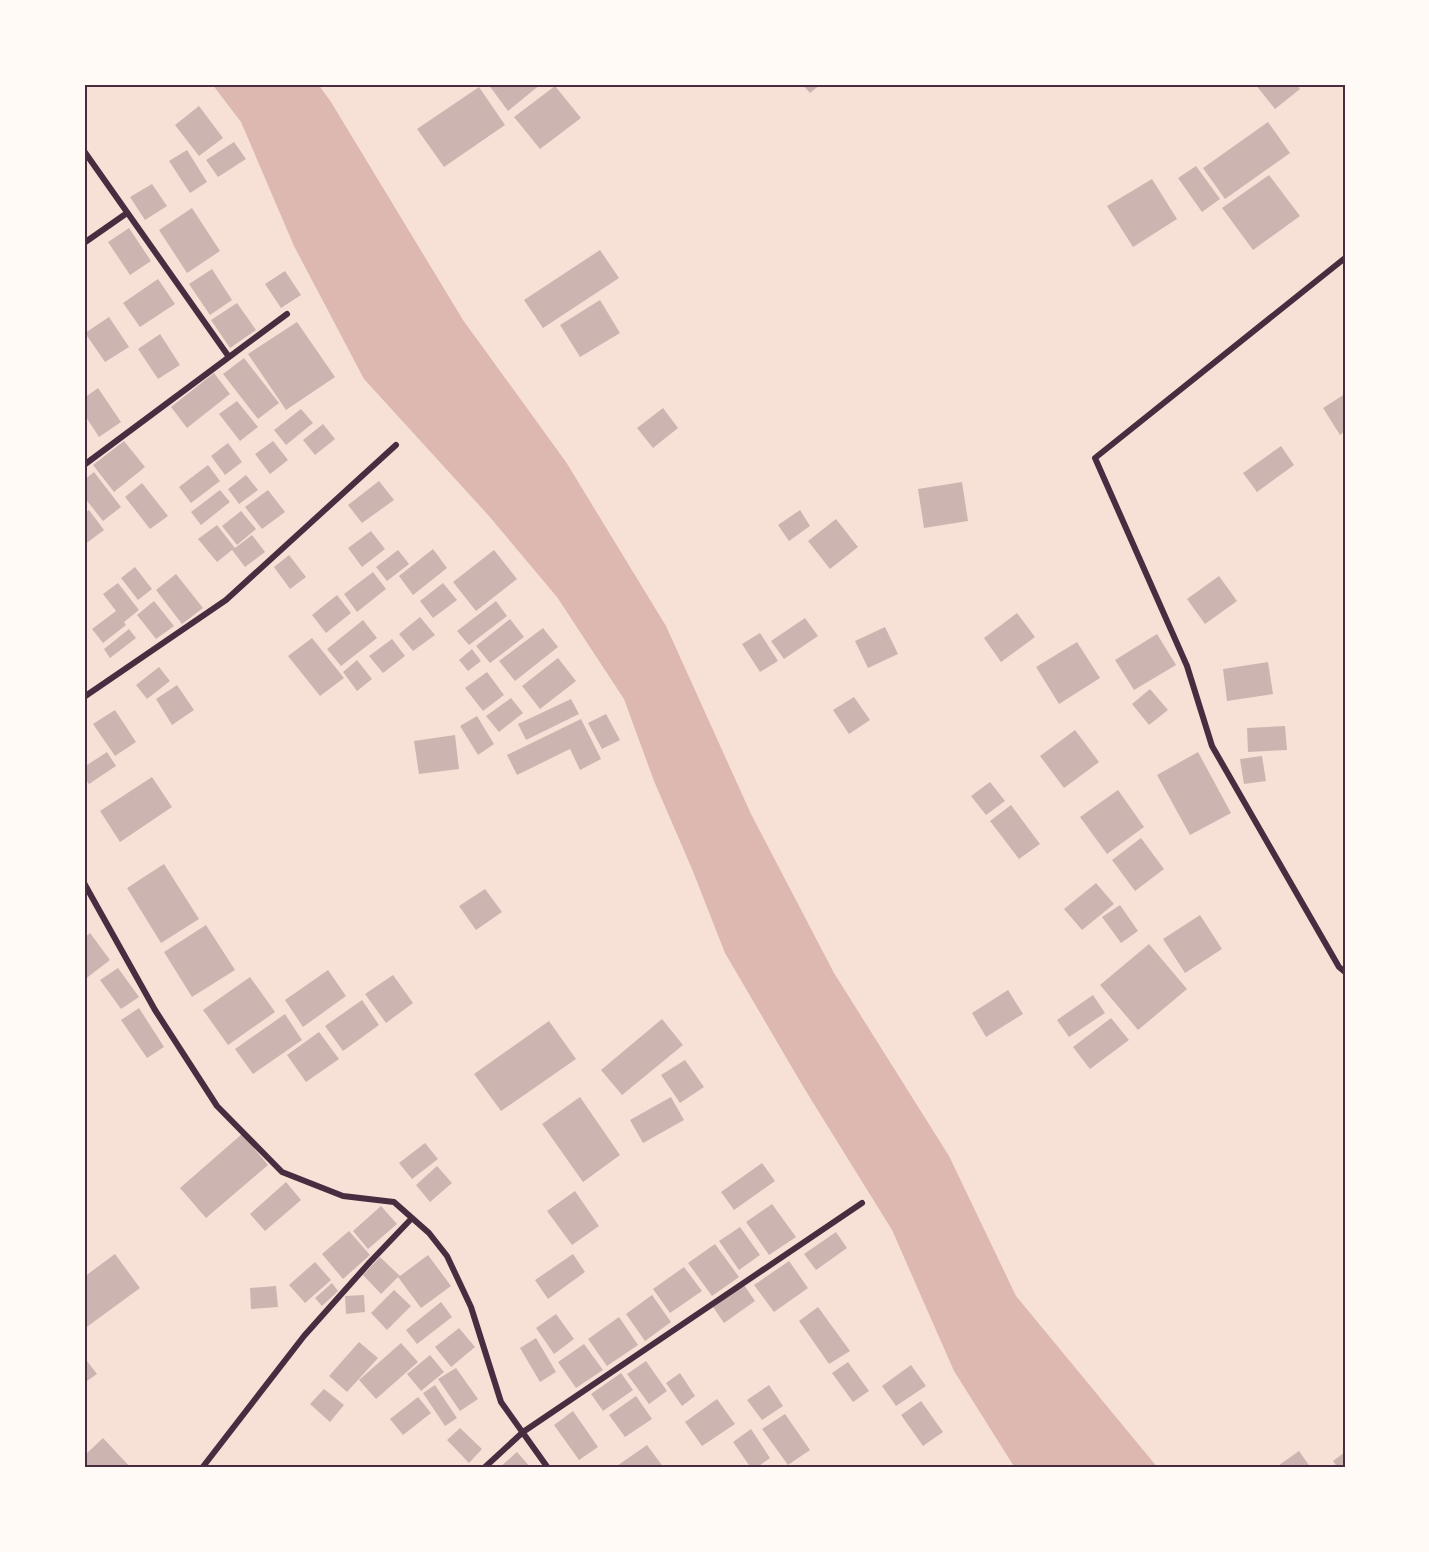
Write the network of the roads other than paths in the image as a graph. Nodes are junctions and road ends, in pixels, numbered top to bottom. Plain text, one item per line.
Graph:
1 (84, 151) edge
2 (127, 213) junction
3 (84, 243) edge
4 (1345, 258) edge
5 (287, 314) dead end
6 (230, 357) junction
7 (396, 445) dead end
8 (84, 465) edge
9 (84, 697) edge
10 (84, 883) edge
11 (1345, 972) edge
12 (862, 1203) dead end
13 (412, 1218) junction
14 (523, 1432) junction
15 (202, 1468) edge
16 (483, 1468) edge
17 (548, 1468) edge

1 - 2 street
2 - 3 street
2 - 6 street
4 - 11 street
5 - 6 street
6 - 8 street
7 - 9 street
10 - 13 street
12 - 14 street
13 - 14 street
13 - 15 street
14 - 16 street
14 - 17 street

